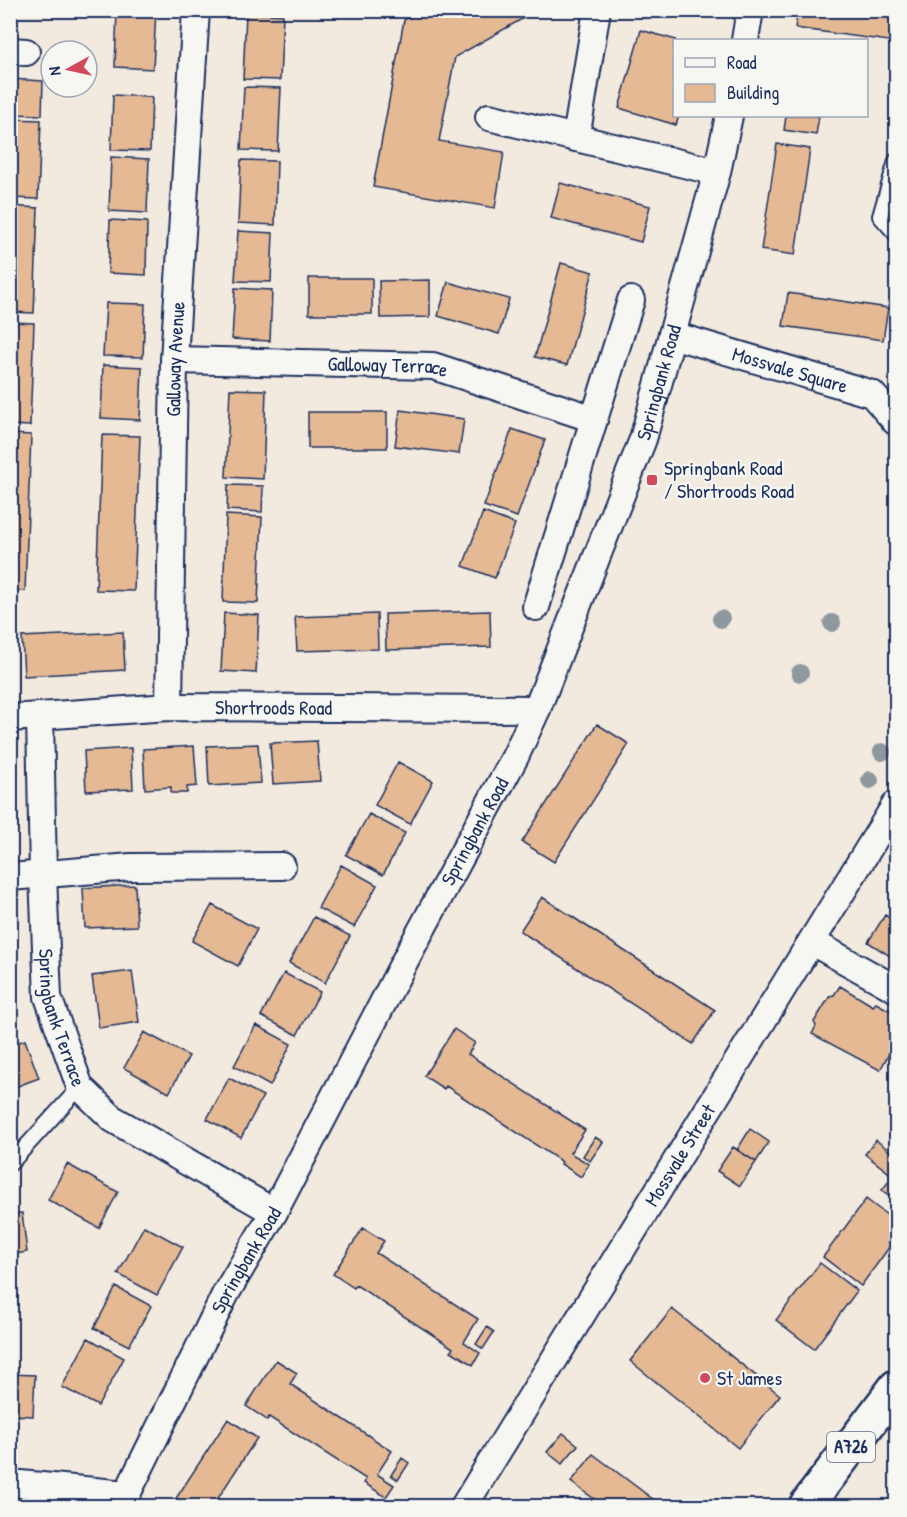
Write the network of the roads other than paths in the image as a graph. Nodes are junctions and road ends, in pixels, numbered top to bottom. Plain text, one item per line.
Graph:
1 (196, 10) edge
2 (597, 10) edge
3 (750, 10) edge
4 (745, 39) edge
5 (489, 117) dead end
6 (729, 117) edge
7 (576, 138) junction
8 (897, 162) edge
9 (717, 172) junction
10 (897, 234) edge
11 (631, 300) dead end
12 (672, 335) junction
13 (174, 360) junction
14 (594, 419) junction
15 (897, 422) edge
16 (536, 607) dead end
17 (170, 707) junction
18 (537, 709) junction
19 (40, 716) junction
20 (10, 718) edge
21 (897, 804) edge
22 (282, 866) dead end
23 (43, 875) junction
24 (10, 877) edge
25 (812, 942) junction
26 (897, 989) edge
27 (80, 1087) junction
28 (10, 1164) edge
29 (273, 1212) junction
30 (897, 1387) edge
31 (10, 1483) edge
32 (123, 1500) edge
33 (465, 1506) edge
34 (806, 1506) edge

1 - 13 street, Galloway Avenue
2 - 7 street
3 - 4 street
5 - 7 street
6 - 9 street, Springbank Road
7 - 9 street
8 - 10 lane
9 - 12 street, Springbank Road
11 - 14 street
12 - 15 street, Mossvale Square
12 - 18 street, Springbank Road
13 - 14 street, Galloway Terrace
13 - 17 street, Galloway Avenue
14 - 16 street
17 - 18 street, Shortroods Road
17 - 19 street, Shortroods Road
18 - 29 street, Springbank Road
19 - 20 street, Shortroods Road
19 - 23 street, Springbank Terrace
21 - 25 street, Mossvale Street
22 - 23 street
23 - 24 street
23 - 27 street, Springbank Terrace
25 - 26 street
25 - 33 street, Mossvale Street
27 - 28 lane
27 - 29 street, Springbank Terrace
29 - 32 street, Springbank Road
30 - 34 main road, A726
31 - 32 street

